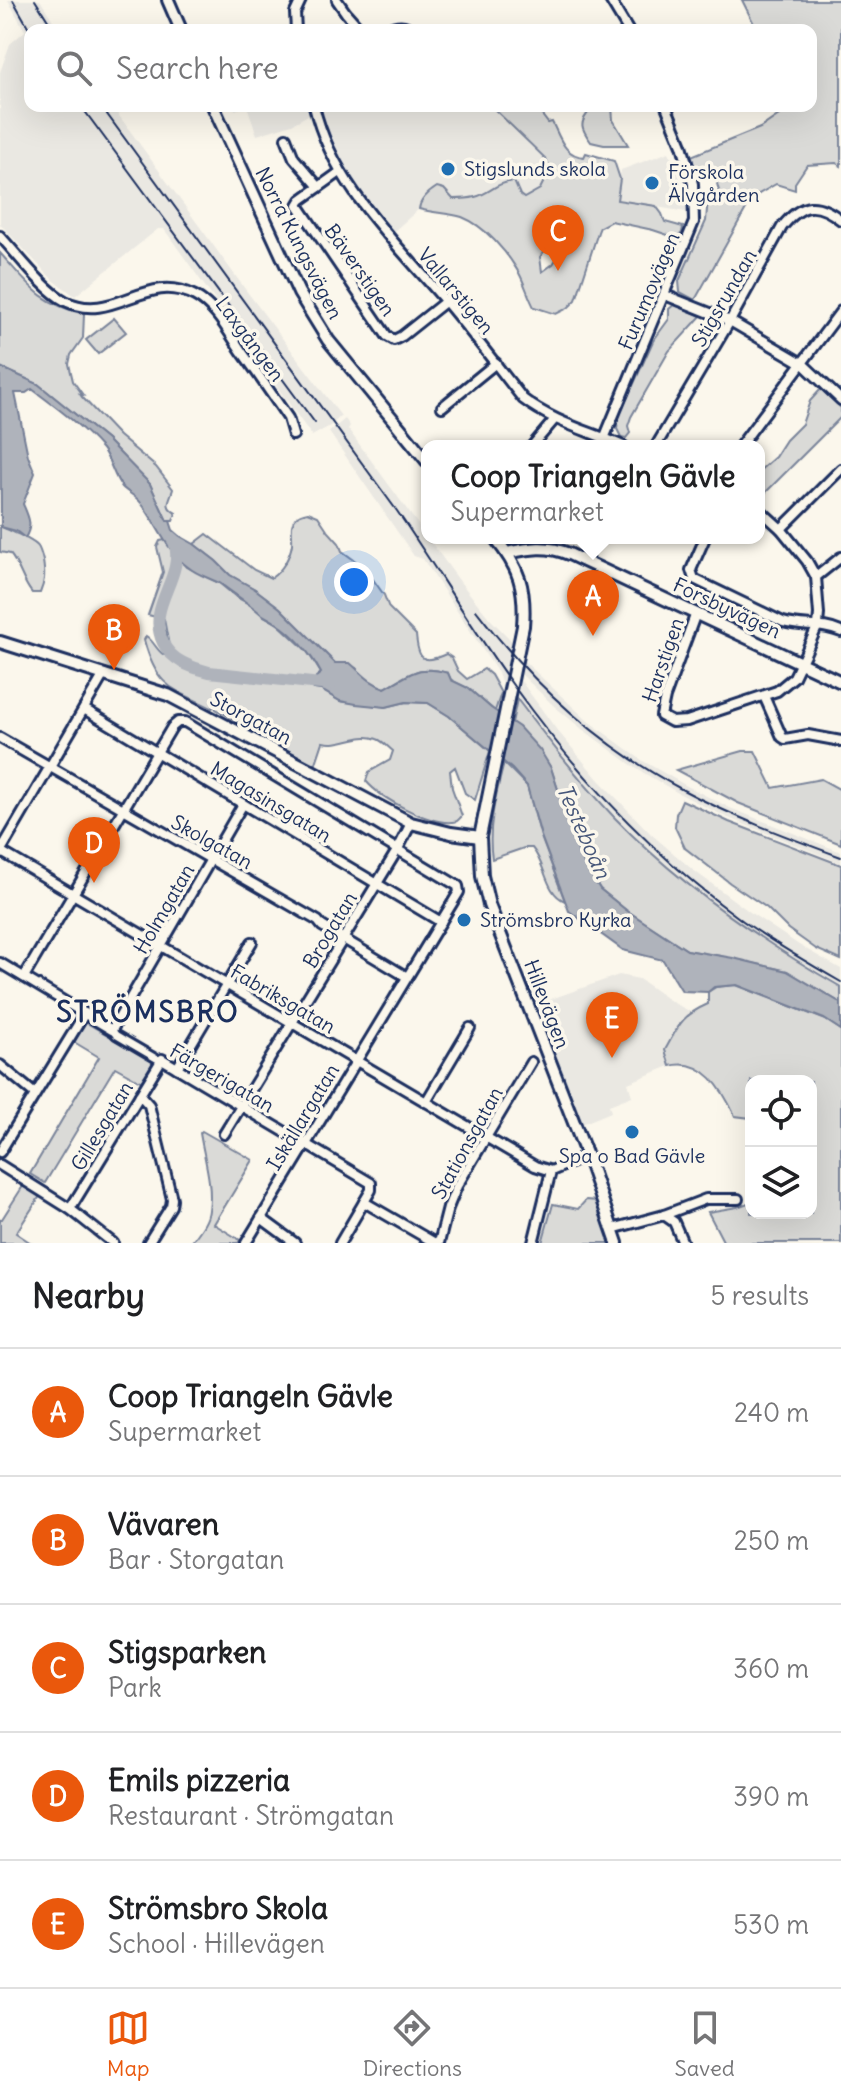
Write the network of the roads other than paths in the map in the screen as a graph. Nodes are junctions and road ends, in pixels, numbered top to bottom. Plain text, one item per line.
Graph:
1 (168, 0) edge
2 (301, 0) edge
3 (337, 0) edge
4 (610, 0) edge
5 (178, 24) edge
6 (296, 24) edge
7 (356, 24) edge
8 (624, 24) edge
9 (216, 112) edge
10 (315, 112) edge
11 (668, 112) edge
12 (286, 138) dead end
13 (340, 172) junction
14 (319, 187) junction
15 (841, 220) edge
16 (0, 236) edge
17 (665, 295) junction
18 (446, 301) junction
19 (841, 311) edge
20 (730, 321) junction
21 (496, 363) junction
22 (802, 363) junction
23 (841, 400) edge
24 (442, 407) dead end
25 (555, 419) junction
26 (293, 435) dead end
27 (537, 440) edge
28 (598, 440) edge
29 (603, 440) edge
30 (660, 440) edge
31 (744, 440) edge
32 (421, 454) edge
33 (841, 469) edge
34 (765, 514) edge
35 (781, 529) junction
36 (500, 544) edge
37 (702, 544) edge
38 (507, 553) junction
39 (841, 557) edge
40 (816, 577) junction
41 (696, 613) junction
42 (818, 625) junction
43 (841, 632) edge
44 (0, 642) edge
45 (801, 663) junction
46 (104, 674) junction
47 (841, 682) edge
48 (764, 696) junction
49 (84, 709) junction
50 (0, 738) edge
51 (841, 741) edge
52 (157, 753) junction
53 (50, 767) junction
54 (243, 804) junction
55 (124, 810) junction
56 (411, 823) junction
57 (480, 837) junction
58 (398, 849) junction
59 (0, 852) edge
60 (210, 860) junction
61 (376, 884) junction
62 (74, 894) junction
63 (441, 922) junction
64 (343, 939) junction
65 (252, 942) dead end
66 (161, 946) junction
67 (0, 963) edge
68 (24, 977) junction
69 (407, 977) junction
70 (227, 985) junction
71 (85, 1013) junction
72 (293, 1023) junction
73 (470, 1028) dead end
74 (112, 1030) junction
75 (162, 1059) junction
76 (356, 1061) junction
77 (531, 1062) dead end
78 (0, 1065) edge
79 (177, 1068) junction
80 (35, 1094) junction
81 (140, 1095) junction
82 (426, 1102) junction
83 (241, 1106) junction
84 (224, 1134) dead end
85 (486, 1137) junction
86 (306, 1144) junction
87 (0, 1152) edge
88 (587, 1156) junction
89 (0, 1165) edge
90 (551, 1171) junction
91 (738, 1199) dead end
92 (364, 1202) junction
93 (70, 1209) junction
94 (664, 1215) junction
95 (261, 1218) junction
96 (612, 1229) junction
97 (113, 1243) edge
98 (148, 1243) edge
99 (246, 1243) edge
100 (295, 1243) edge
101 (340, 1243) edge
102 (437, 1243) edge
103 (533, 1243) edge
104 (617, 1243) edge
105 (683, 1243) edge

1 - 5 street
2 - 6 street
3 - 7 street
4 - 8 street
9 - 32 street, Norra Kungsvägen
10 - 13 street, Vallarstigen
11 - 17 street, Furumovägen
12 - 14 street
13 - 14 street, Bäverstigen
13 - 18 street, Vallarstigen
14 - 18 street, Bäverstigen
15 - 20 street, Stigsrundan
16 - 26 street, Laxgången
17 - 20 street
17 - 29 street, Furumovägen
18 - 21 street, Vallarstigen
19 - 22 street
20 - 22 street
20 - 30 street, Stigsrundan
21 - 24 street
21 - 25 street, Vallarstigen
22 - 23 street
22 - 31 street
25 - 27 street
25 - 28 street, Vallarstigen
33 - 35 street
34 - 35 street
35 - 40 street
36 - 38 street
37 - 42 street
38 - 41 street, Forsbyvägen
38 - 57 street, Hillevägen
39 - 40 street
40 - 42 street
41 - 45 street, Forsbyvägen
41 - 48 street, Harstigen
42 - 43 street
42 - 45 street
44 - 46 street, Storgatan
45 - 47 street, Forsbyvägen
45 - 48 street
46 - 49 street
46 - 56 street, Storgatan
48 - 51 street
49 - 52 street, Magasinsgatan
49 - 53 street
50 - 53 street, Skolgatan
52 - 54 street, Magasinsgatan
52 - 55 street
52 - 58 street, Magasinsgatan
53 - 55 street, Skolgatan
53 - 59 street
54 - 60 street, Holmgatan
54 - 61 street, Magasinsgatan
55 - 60 street, Skolgatan
55 - 62 street
56 - 57 street, Storgatan
56 - 58 street, Brogatan
57 - 88 street, Hillevägen
58 - 61 street, Brogatan
58 - 63 street, Iskällargatan
59 - 62 street, Fabriksgatan
60 - 64 street, Skolgatan
60 - 66 street, Holmgatan
61 - 63 street, Magasinsgatan
61 - 64 street, Brogatan
62 - 66 street, Fabriksgatan
62 - 68 street
63 - 69 street, Iskällargatan
64 - 69 street, Skolgatan
64 - 72 street, Brogatan
65 - 70 street
66 - 70 street, Fabriksgatan
66 - 74 street, Holmgatan
67 - 68 street, Färgerigatan
68 - 71 street, Färgerigatan
69 - 76 street, Iskällargatan
70 - 72 street, Fabriksgatan
70 - 79 street
71 - 74 street, Färgerigatan
71 - 80 street
72 - 76 street, Fabriksgatan
72 - 83 street, Brogatan
73 - 82 street
74 - 75 street, Färgerigatan
75 - 79 street, Färgerigatan
75 - 81 street, Gillesgatan
76 - 82 street, Fabriksgatan
76 - 86 street, Iskällargatan
77 - 85 street, Stationsgatan
78 - 80 street
79 - 83 street, Färgerigatan
80 - 87 street
81 - 93 street, Gillesgatan
81 - 98 street
82 - 85 street, Fabriksgatan
83 - 84 street, Brogatan
83 - 86 street, Färgerigatan
85 - 90 street, Fabriksgatan
85 - 102 street, Stationsgatan
86 - 92 street, Färgerigatan
86 - 95 street, Iskällargatan
88 - 90 street
88 - 96 street, Hillevägen
89 - 93 street
90 - 103 street
91 - 94 street
92 - 101 street
92 - 102 street
93 - 97 street
94 - 96 street
94 - 105 street
95 - 99 street, Iskällargatan
95 - 100 street
96 - 104 street, Hillevägen

